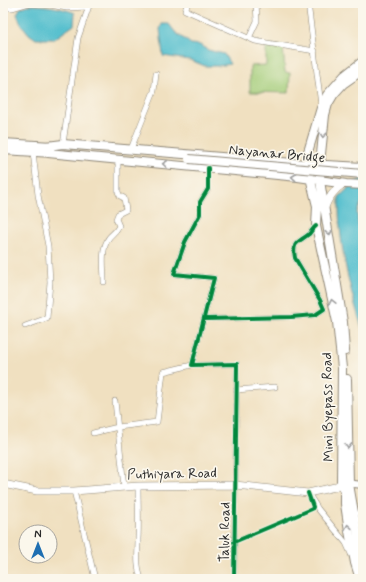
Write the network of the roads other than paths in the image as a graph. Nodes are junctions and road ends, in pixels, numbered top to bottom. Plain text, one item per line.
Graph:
1 (188, 3) edge
2 (256, 3) edge
3 (308, 3) edge
4 (89, 5) edge
5 (3, 8) edge
6 (249, 38) junction
7 (315, 51) junction
8 (363, 61) edge
9 (363, 70) edge
10 (156, 74) dead end
11 (323, 109) junction
12 (3, 143) edge
13 (63, 144) junction
14 (48, 149) junction
15 (131, 149) junction
16 (3, 150) edge
17 (33, 152) junction
18 (308, 152) junction
19 (118, 159) junction
20 (287, 163) junction
21 (307, 165) junction
22 (363, 167) edge
23 (208, 168) junction
24 (363, 174) edge
25 (310, 179) junction
26 (320, 181) junction
27 (345, 184) junction
28 (363, 185) edge
29 (325, 206) junction
30 (316, 226) junction
31 (104, 282) dead end
32 (204, 319) junction
33 (25, 326) dead end
34 (192, 365) junction
35 (275, 387) dead end
36 (236, 390) junction
37 (115, 400) dead end
38 (118, 427) junction
39 (93, 433) dead end
40 (345, 483) junction
41 (3, 484) edge
42 (236, 485) junction
43 (363, 485) edge
44 (138, 486) junction
45 (124, 487) junction
46 (74, 492) junction
47 (308, 493) junction
48 (359, 563) edge
49 (93, 579) edge
50 (141, 579) edge
51 (234, 579) edge
52 (360, 579) edge

1 - 6 street
2 - 6 street
3 - 7 street
4 - 5 street
4 - 13 street
6 - 7 street
7 - 11 street
8 - 11 main road
9 - 11 main road
10 - 15 street
11 - 18 main road, Mini Byepass Road
11 -> 26 main road
12 - 14 main road
13 - 14 main road
13 - 15 main road
14 - 17 main road
14 - 19 main road
14 - 24 main road, Nayanar Bridge, bridge
15 - 20 main road
16 - 17 main road
17 - 33 street
18 - 20 main road
18 - 21 main road, Mini Byepass Road
23 -> 19 main road
19 - 31 street
20 - 21 main road
21 - 22 main road
21 - 25 main road, Mini Byepass Road
25 -> 23 main road
23 - 32 street
25 - 26 main road
25 - 30 main road, Mini Byepass Road
26 - 27 main road
26 - 29 main road
27 - 28 main road
27 - 29 main road
29 -> 40 main road
30 - 32 street
40 -> 30 main road, Mini Byepass Road
32 - 34 street
34 - 36 street, Taluk Road
34 - 38 street
35 - 36 street
36 - 42 street, Taluk Road
37 - 38 street
38 - 39 street
38 - 45 street
40 - 43 street
40 - 47 main road, Puthiyara Road
40 - 48 main road, Mini Byepass Road
41 - 46 main road, Puthiyara Road
42 - 44 main road, Puthiyara Road
42 - 47 main road, Puthiyara Road
42 - 51 street, Taluk Road
44 - 45 main road, Puthiyara Road
44 - 50 street
45 - 46 main road, Puthiyara Road
46 - 49 street
47 - 48 street
48 - 52 main road, Mini Byepass Road

